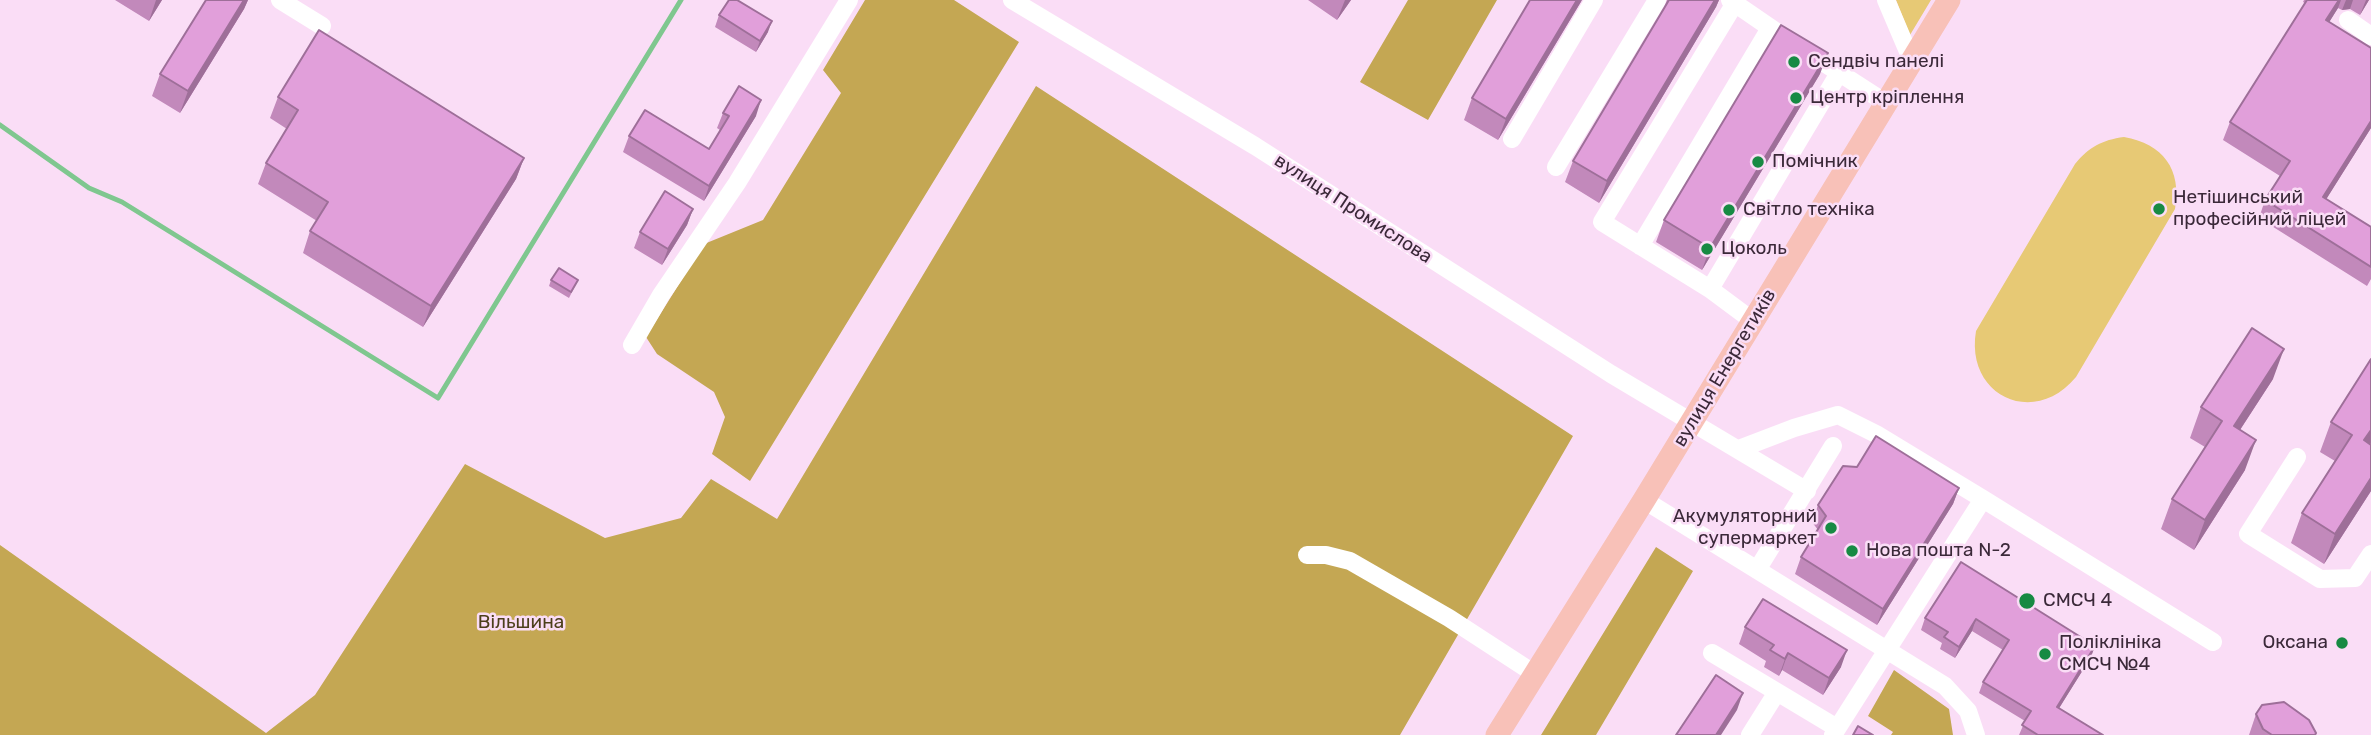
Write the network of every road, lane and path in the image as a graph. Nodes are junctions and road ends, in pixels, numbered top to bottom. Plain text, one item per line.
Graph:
1 (280, 0) edge
2 (849, 0) edge
3 (1012, 0) edge
4 (1594, 0) edge
5 (1657, 0) edge
6 (1886, 0) edge
7 (1950, 0) edge
8 (1732, 2) edge
9 (2348, 20) dead end
10 (322, 26) dead end
11 (1770, 28) junction
12 (2371, 36) edge
13 (1912, 61) junction
14 (1839, 73) junction
15 (1886, 103) junction
16 (1512, 139) dead end
17 (1556, 167) dead end
18 (1640, 246) junction
19 (1710, 289) junction
20 (1753, 321) junction
21 (632, 345) dead end
22 (1693, 422) junction
23 (1833, 446) dead end
24 (1739, 449) junction
25 (2297, 457) dead end
26 (1807, 491) junction
27 (1983, 499) junction
28 (1644, 500) junction
29 (2371, 554) edge
30 (1307, 555) dead end
31 (1758, 570) junction
32 (2213, 642) dead end
33 (1886, 650) junction
34 (1712, 653) dead end
35 (1535, 674) junction
36 (1777, 692) junction
37 (1835, 732) edge
38 (1497, 735) edge
39 (1749, 735) edge
40 (1976, 735) edge

1 - 10 street
2 - 21 street
3 - 22 street, вулиця Промислова
4 - 16 street
5 - 17 street
6 - 13 street
7 - 13 main road, вулиця Енергетиків
8 - 11 street
8 - 18 street
9 - 12 street
11 - 14 street
11 - 18 street
13 - 15 main road, вулиця Енергетиків
14 - 15 street
14 - 19 street
15 - 20 main road, вулиця Енергетиків
18 - 19 street
19 - 20 street
20 - 22 main road, вулиця Енергетиків
22 - 24 street, вулиця Промислова
22 - 28 main road, вулиця Енергетиків
23 - 26 street
24 - 26 street, вулиця Промислова
24 - 27 street
25 - 29 street
26 - 31 street
27 - 32 street
27 - 33 street
28 - 31 street
28 - 35 main road, вулиця Енергетиків
30 - 35 street
31 - 33 street
33 - 37 street
33 - 40 street
34 - 36 street
35 - 38 main road, вулиця Енергетиків
36 - 37 street
36 - 39 street

